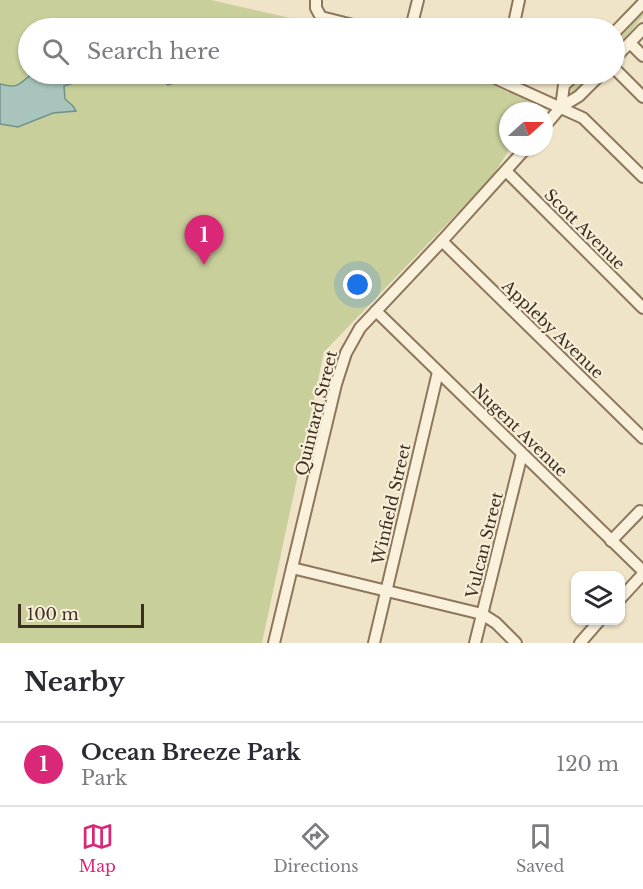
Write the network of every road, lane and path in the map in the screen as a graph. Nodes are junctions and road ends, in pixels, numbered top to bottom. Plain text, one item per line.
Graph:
1 (316, 0) edge
2 (418, 0) edge
3 (519, 0) edge
4 (643, 3) edge
5 (324, 18) edge
6 (414, 18) edge
7 (515, 18) edge
8 (625, 22) edge
9 (643, 29) edge
10 (630, 43) junction
11 (625, 48) edge
12 (643, 56) edge
13 (625, 78) edge
14 (516, 84) edge
15 (565, 84) edge
16 (591, 84) edge
17 (643, 97) edge
18 (561, 107) junction
19 (553, 116) edge
20 (519, 156) edge
21 (506, 171) junction
22 (643, 177) edge
23 (442, 241) junction
24 (643, 308) edge
25 (376, 311) junction
26 (438, 372) junction
27 (643, 438) edge
28 (522, 454) junction
29 (640, 511) dead end
30 (611, 541) junction
31 (292, 568) junction
32 (643, 573) edge
33 (386, 590) junction
34 (625, 594) edge
35 (482, 614) junction
36 (596, 625) edge
37 (274, 643) edge
38 (374, 643) edge
39 (475, 643) edge
40 (516, 643) edge
41 (580, 643) edge

1 - 5 street
2 - 6 street
3 - 7 street
4 - 8 street
9 - 10 street
10 - 11 street
10 - 12 street
13 - 17 street
14 - 18 street
15 - 18 street
16 - 18 street
18 - 19 street
18 - 22 street
20 - 21 street, Quintard Street
21 - 23 street, Quintard Street
21 - 24 street, Scott Avenue
23 - 25 street, Quintard Street
23 - 27 street, Appleby Avenue
25 - 26 street, Nugent Avenue
25 - 31 street, Quintard Street
26 - 28 street, Nugent Avenue
26 - 33 street, Winfield Street
28 - 30 street, Nugent Avenue
28 - 35 street, Vulcan Street
29 - 30 street
30 - 32 street, Nugent Avenue
31 - 33 street
31 - 37 street, Quintard Street
32 - 34 street
33 - 35 street
33 - 38 street, Winfield Street
35 - 39 street, Vulcan Street
35 - 40 street
36 - 41 street

